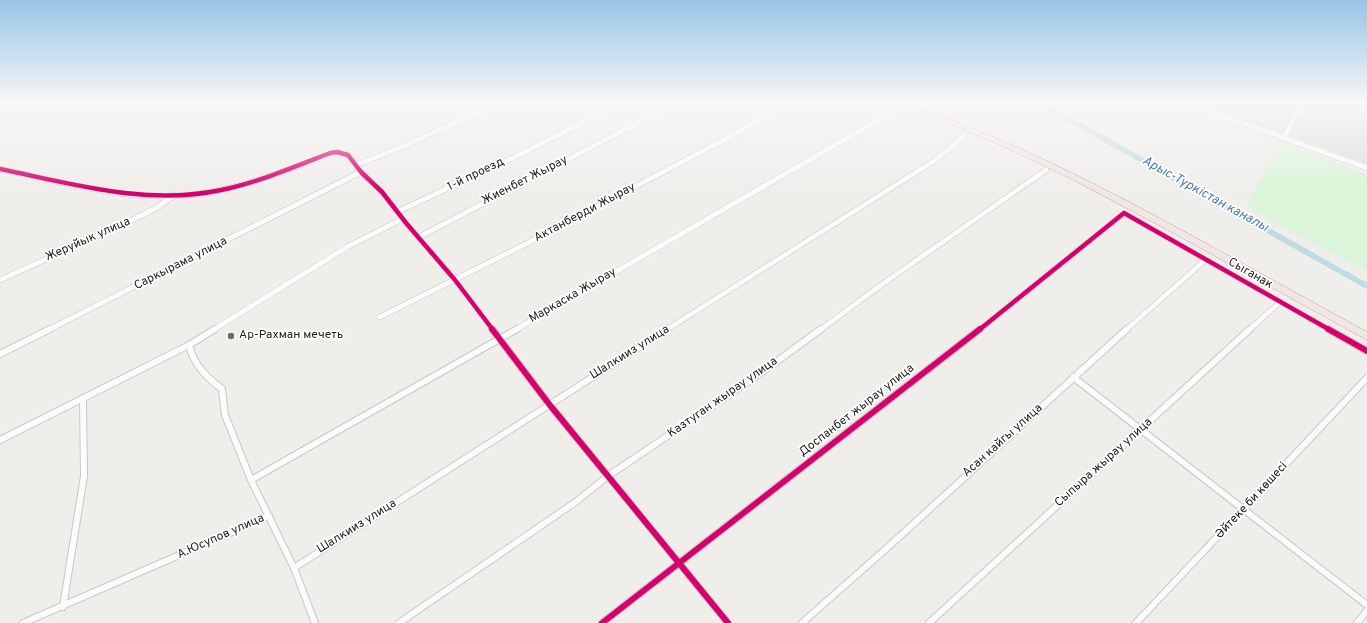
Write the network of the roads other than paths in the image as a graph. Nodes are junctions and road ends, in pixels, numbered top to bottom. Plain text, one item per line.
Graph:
1 (432, 133) edge
2 (562, 133) edge
3 (618, 133) edge
4 (735, 133) edge
5 (850, 133) edge
6 (979, 133) edge
7 (991, 133) edge
8 (1272, 133) edge
9 (1286, 133) edge
10 (964, 136) dead end
11 (1284, 138) junction
12 (356, 165) junction
13 (1367, 168) edge
14 (0, 169) edge
15 (1046, 170) dead end
16 (361, 172) junction
17 (174, 195) junction
18 (397, 212) junction
19 (1124, 213) joint
20 (402, 219) junction
21 (419, 236) junction
22 (1204, 259) junction
23 (0, 280) edge
24 (455, 280) junction
25 (1280, 302) junction
26 (380, 317) dead end
27 (1367, 330) edge
28 (1367, 336) edge
29 (499, 339) junction
30 (189, 346) junction
31 (1367, 351) edge
32 (0, 354) edge
33 (1073, 377) junction
34 (1367, 378) edge
35 (84, 398) junction
36 (549, 404) junction
37 (1142, 429) junction
38 (0, 440) edge
39 (608, 476) junction
40 (251, 480) junction
41 (1244, 510) junction
42 (269, 516) junction
43 (679, 563) junction
44 (294, 568) junction
45 (1367, 605) edge
46 (63, 607) junction
47 (1367, 610) edge
48 (23, 623) edge
49 (315, 623) edge
50 (399, 623) edge
51 (602, 623) edge
52 (728, 623) edge
53 (802, 623) edge
54 (929, 623) edge
55 (1136, 623) edge
56 (1357, 623) edge

1 - 12 street
2 - 18 street, 1-й проезд
3 - 21 street, Жиенбет Жырау
4 - 24 street, Актанберди Жырау
5 - 29 street, Маркаска Жырау
6 - 28 highway
7 - 27 highway
8 - 11 street
9 - 11 street
10 - 36 street, Шалкииз улица
11 - 13 street
12 - 16 street
12 - 17 street
14 - 17 street
15 - 39 street, Казтуган жырау улица
16 - 18 street
16 - 32 street, Саркырама улица
17 - 23 street, Жеруйык улица
18 - 20 street
19 - 22 street, Сыганак
19 - 43 street, Доспанбет жырау улица
20 - 21 street
20 - 30 street
21 - 24 street
22 - 25 street, Сыганак
22 - 33 street, Асан кайгы улица
24 - 26 street, Актанберди Жырау
24 - 29 street
25 - 31 street, Сыганак
25 - 37 street, Сыпыра жырау улица
29 - 36 street
29 - 40 street, Маркаска Жырау
30 - 35 street
30 - 40 street, А.Юсупов улица
33 - 37 street
33 - 53 street, Асан кайгы улица
34 - 41 street, Әйтеке би көшесі
35 - 38 street
35 - 46 street
36 - 39 street
36 - 44 street, Шалкииз улица
37 - 41 street
37 - 54 street, Сыпыра жырау улица
39 - 43 street
39 - 50 street, Казтуган жырау улица
40 - 42 street, А.Юсупов улица
41 - 45 street
41 - 55 street, Әйтеке би көшесі
42 - 44 street
42 - 46 street, А.Юсупов улица
43 - 51 street, Доспанбет жырау улица
43 - 52 street
44 - 49 street
46 - 48 street, А.Юсупов улица
47 - 56 street

